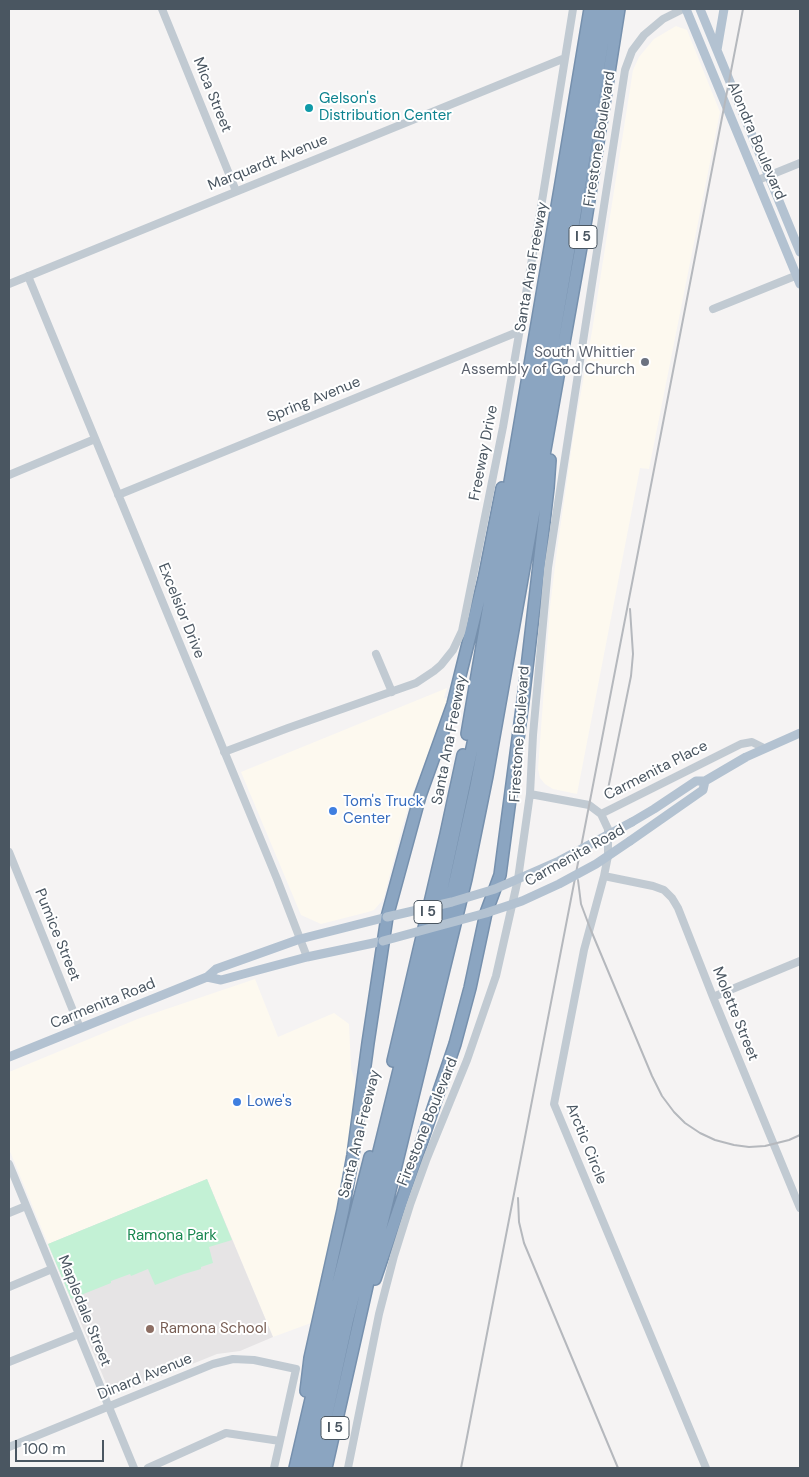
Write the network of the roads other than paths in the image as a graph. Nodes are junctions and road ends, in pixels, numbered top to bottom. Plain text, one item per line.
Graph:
1 (162, 9) edge
2 (573, 9) edge
3 (590, 9) edge
4 (599, 9) edge
5 (608, 9) edge
6 (619, 9) edge
7 (684, 9) edge
8 (700, 9) edge
9 (724, 9) edge
10 (716, 50) junction
11 (565, 58) junction
12 (800, 163) edge
13 (769, 176) junction
14 (758, 180) junction
15 (236, 191) junction
16 (800, 252) edge
17 (28, 276) junction
18 (799, 277) edge
19 (9, 284) edge
20 (713, 309) dead end
21 (520, 331) junction
22 (529, 372) junction
23 (554, 400) junction
24 (95, 440) junction
25 (9, 475) edge
26 (118, 495) junction
27 (376, 654) dead end
28 (392, 692) junction
29 (800, 733) edge
30 (764, 748) junction
31 (224, 752) junction
32 (706, 781) junction
33 (530, 794) junction
34 (601, 814) junction
35 (9, 853) edge
36 (604, 876) junction
37 (495, 889) junction
38 (486, 913) junction
39 (386, 917) junction
40 (300, 939) junction
41 (383, 941) junction
42 (307, 957) junction
43 (800, 961) edge
44 (208, 977) junction
45 (713, 997) junction
46 (80, 1028) junction
47 (9, 1057) edge
48 (9, 1164) edge
49 (26, 1206) junction
50 (800, 1208) edge
51 (9, 1213) edge
52 (52, 1270) junction
53 (9, 1287) edge
54 (78, 1334) junction
55 (9, 1362) edge
56 (343, 1389) junction
57 (109, 1407) junction
58 (280, 1441) junction
59 (9, 1447) edge
60 (300, 1448) junction
61 (134, 1468) edge
62 (148, 1468) edge
63 (274, 1468) edge
64 (295, 1468) edge
65 (304, 1468) edge
66 (315, 1468) edge
67 (326, 1468) edge
68 (348, 1468) edge
69 (706, 1468) edge

1 - 15 street, Mica Street
2 - 11 street, Freeway Drive
3 - 22 highway, Santa Ana Freeway / I 5
4 - 65 highway
5 - 66 highway
6 - 23 highway, I 5
7 - 14 main road, Alondra Boulevard
7 - 33 street, Firestone Boulevard
8 - 10 main road, Alondra Boulevard
9 - 10 main road
10 - 13 main road, Alondra Boulevard
11 - 15 street, Marquardt Avenue
11 - 21 street, Freeway Drive
12 - 13 street
13 - 14 street
13 - 16 main road, Alondra Boulevard
14 - 18 main road, Alondra Boulevard
15 - 17 street, Marquardt Avenue
17 - 19 street, Marquardt Avenue
17 - 24 street, Excelsior Drive
18 - 20 street
21 - 26 street, Spring Avenue
21 - 28 street, Freeway Drive
22 - 39 highway
22 - 60 highway, Santa Ana Freeway / I 5
23 - 37 highway
23 - 56 highway, I 5
24 - 25 street
24 - 26 street, Excelsior Drive
26 - 31 street, Excelsior Drive
27 - 28 street
28 - 31 street, Freeway Drive
29 - 30 main road, Carmenita Road
30 - 32 main road, Carmenita Road
30 - 34 street, Carmenita Place
31 - 40 street, Excelsior Drive
32 - 37 main road, Carmenita Road, bridge
32 - 38 main road, Carmenita Road, bridge
33 - 34 street, Carmenita Place
33 - 68 street, Firestone Boulevard
34 - 36 street, Arctic Circle
35 - 46 street, Pumice Street
36 - 45 street, Molette Street
36 - 69 street, Arctic Circle
37 - 38 highway
37 - 39 main road, Carmenita Road, bridge
38 - 41 main road, Carmenita Road, bridge
38 - 56 highway
39 - 40 main road, Carmenita Road
39 - 41 highway
40 - 42 street, Excelsior Drive
40 - 44 main road, Carmenita Road
41 - 42 main road, Carmenita Road
41 - 60 highway
42 - 44 main road, Carmenita Road
43 - 45 street
44 - 46 main road, Carmenita Road
45 - 50 street, Molette Street
46 - 47 main road, Carmenita Road
48 - 49 street, Mapledale Street
49 - 51 street
49 - 52 street, Mapledale Street
52 - 53 street
52 - 54 street, Mapledale Street
54 - 55 street
54 - 57 street, Mapledale Street
56 - 67 highway, I 5
57 - 58 street, Dinard Avenue
57 - 59 street, Dinard Avenue
57 - 61 street, Mapledale Street
58 - 62 street
58 - 63 street
60 - 64 highway, Santa Ana Freeway / I 5

